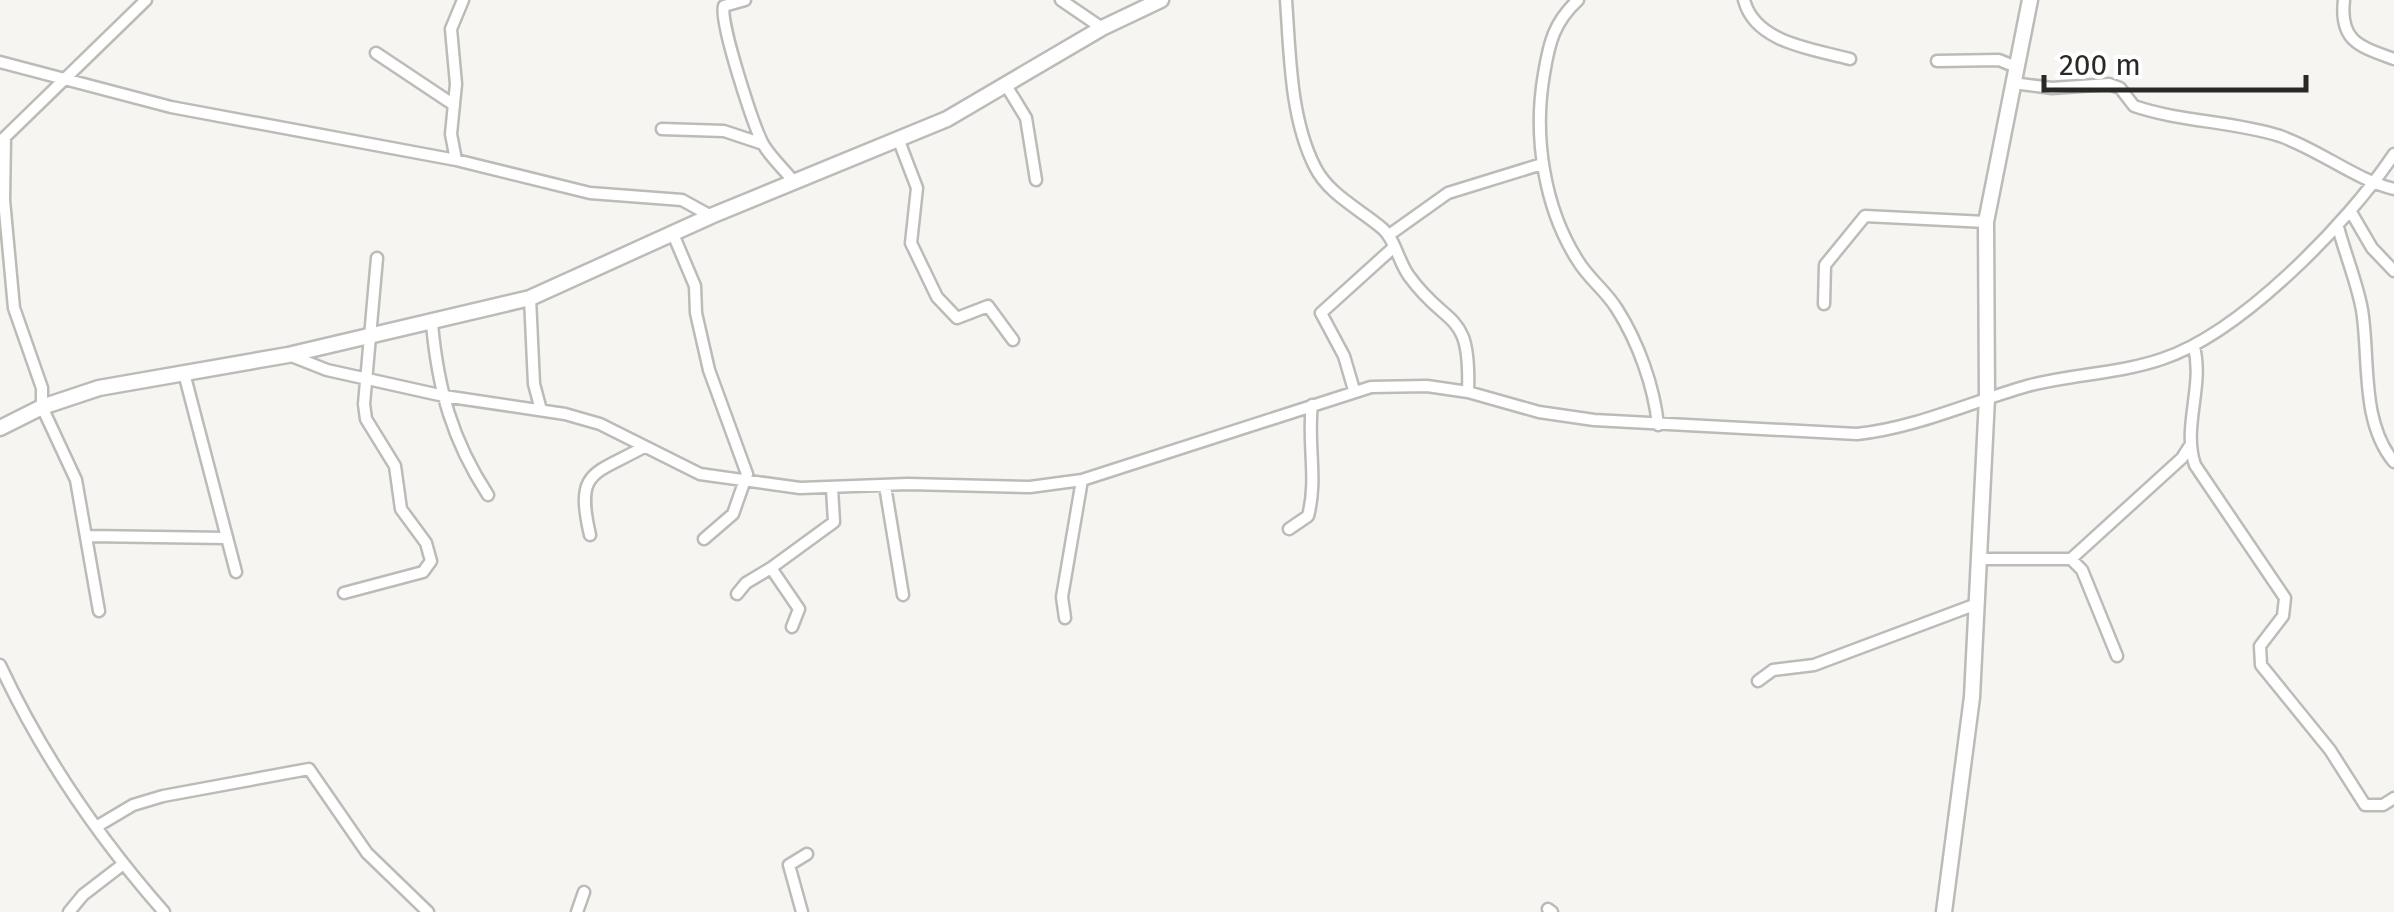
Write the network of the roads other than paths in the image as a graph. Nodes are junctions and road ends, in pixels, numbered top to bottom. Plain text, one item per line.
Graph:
1 (146, 0) edge
2 (745, 0) edge
3 (1061, 0) edge
4 (1161, 0) edge
5 (1286, 0) edge
6 (1578, 0) edge
7 (1744, 0) edge
8 (2030, 0) edge
9 (2344, 0) edge
10 (458, 1) edge
11 (1102, 28) junction
12 (376, 54) dead end
13 (1850, 59) dead end
14 (2394, 59) edge
15 (1938, 61) dead end
16 (0, 62) edge
17 (2014, 75) junction
18 (66, 81) junction
19 (1008, 88) junction
20 (454, 104) junction
21 (662, 129) dead end
22 (3, 140) edge
23 (898, 141) junction
24 (763, 144) junction
25 (2394, 154) edge
26 (456, 160) junction
27 (1542, 164) junction
28 (1036, 180) dead end
29 (794, 182) junction
30 (2375, 184) junction
31 (2394, 189) edge
32 (2351, 212) junction
33 (711, 216) junction
34 (1986, 222) junction
35 (2338, 227) junction
36 (672, 234) junction
37 (1389, 235) junction
38 (1394, 247) junction
39 (377, 258) dead end
40 (2394, 271) edge
41 (530, 298) junction
42 (1824, 304) dead end
43 (432, 324) junction
44 (371, 336) junction
45 (1013, 340) dead end
46 (2194, 347) junction
47 (288, 355) junction
48 (184, 373) junction
49 (367, 380) junction
50 (1354, 390) junction
51 (1468, 392) junction
52 (444, 396) junction
53 (1987, 398) junction
54 (1312, 405) junction
55 (42, 407) junction
56 (541, 410) junction
57 (1658, 424) junction
58 (0, 428) edge
59 (2191, 442) junction
60 (644, 447) junction
61 (2394, 462) edge
62 (1082, 480) junction
63 (743, 482) junction
64 (885, 486) junction
65 (832, 488) junction
66 (488, 495) dead end
67 (1289, 529) dead end
68 (590, 535) dead end
69 (88, 536) junction
70 (226, 538) junction
71 (704, 538) dead end
72 (1979, 559) junction
73 (2071, 559) junction
74 (772, 568) junction
75 (236, 572) dead end
76 (344, 593) dead end
77 (737, 594) dead end
78 (903, 595) dead end
79 (1974, 604) junction
80 (100, 611) dead end
81 (1065, 618) dead end
82 (792, 627) dead end
83 (2117, 656) dead end
84 (0, 664) edge
85 (1758, 681) dead end
86 (4, 682) edge
87 (2394, 798) edge
88 (96, 827) junction
89 (808, 854) dead end
90 (122, 865) junction
91 (584, 892) dead end
92 (69, 912) edge
93 (164, 912) edge
94 (428, 912) edge
95 (578, 912) edge
96 (802, 912) edge
97 (1944, 912) edge

1 - 18 street
2 - 24 street
3 - 11 street
4 - 11 street
5 - 37 street
6 - 27 street
7 - 13 street
8 - 17 street
9 - 14 street
10 - 20 street
11 - 19 street
12 - 20 street
15 - 17 street
16 - 18 street
17 - 30 street
17 - 34 street
18 - 22 street
18 - 26 street
19 - 23 street
19 - 28 street
20 - 26 street
21 - 24 street
22 - 55 street
23 - 29 street
23 - 45 street
24 - 29 street
25 - 30 street
26 - 33 street
27 - 37 street
27 - 57 street
29 - 33 street
30 - 31 street
30 - 32 street
32 - 35 street
32 - 40 street
33 - 36 street
34 - 42 street
34 - 53 street
35 - 46 street
35 - 61 street
36 - 41 street
36 - 63 street
37 - 38 street
38 - 50 street
38 - 51 street
39 - 44 street
41 - 43 street
41 - 56 street
43 - 44 street
43 - 52 street
44 - 47 street
44 - 49 street
46 - 53 street
46 - 59 street
47 - 48 street
47 - 49 street
48 - 55 street
48 - 70 street
49 - 52 street
49 - 76 street
50 - 51 street
50 - 54 street
51 - 57 street
52 - 56 street
52 - 66 street
53 - 57 street
53 - 72 street
54 - 62 street
54 - 67 street
55 - 58 street
55 - 69 street
56 - 60 street
59 - 73 street
59 - 87 street
60 - 63 street
60 - 68 street
62 - 64 street
62 - 81 street
63 - 65 street
63 - 71 street
64 - 65 street
64 - 78 street
65 - 74 street
69 - 70 street
69 - 80 street
70 - 75 street
72 - 73 street
72 - 79 street
73 - 83 street
74 - 77 street
74 - 82 street
79 - 85 street
79 - 97 street
84 - 86 street
86 - 88 street
88 - 90 street
88 - 94 street
89 - 96 street
90 - 92 street
90 - 93 street
91 - 95 street

